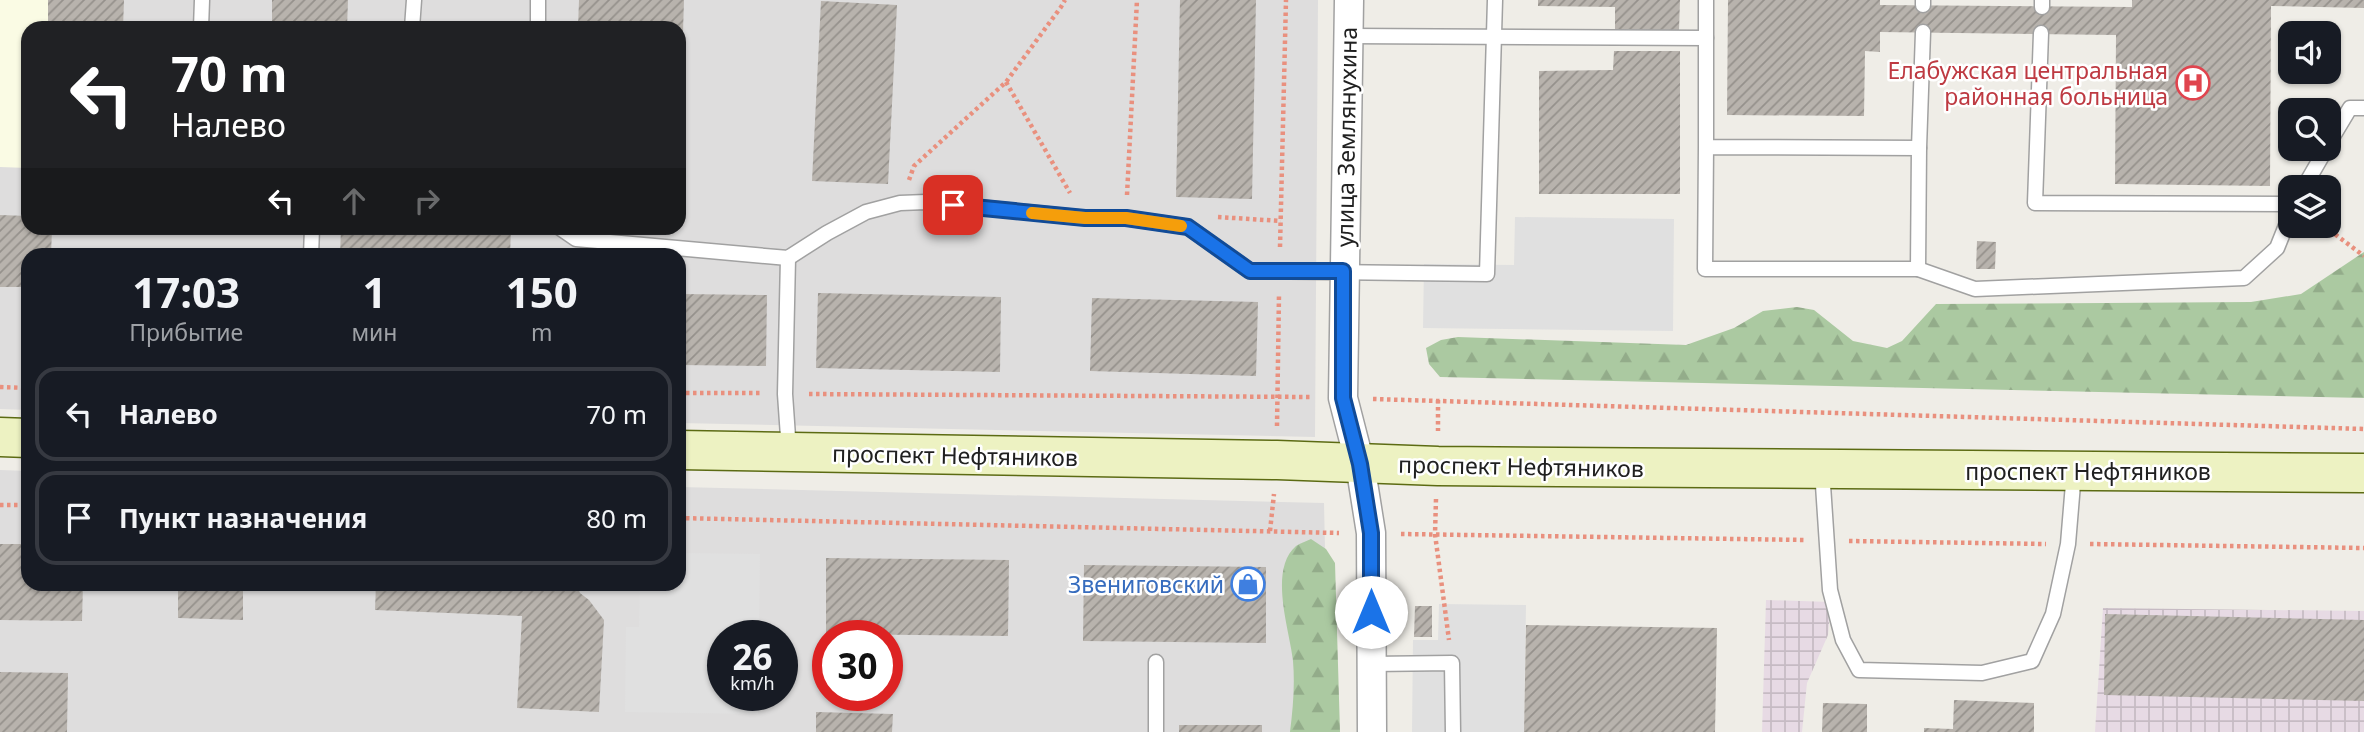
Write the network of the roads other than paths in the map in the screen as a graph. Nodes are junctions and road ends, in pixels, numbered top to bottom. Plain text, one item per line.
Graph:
1 (202, 0) edge
2 (414, 0) edge
3 (537, 0) edge
4 (1349, 0) edge
5 (1495, 0) edge
6 (1706, 0) edge
7 (201, 21) edge
8 (412, 21) edge
9 (538, 21) edge
10 (1923, 32) dead end
11 (2041, 33) dead end
12 (1349, 36) junction
13 (1493, 37) junction
14 (1706, 38) junction
15 (2364, 108) edge
16 (2341, 123) edge
17 (1706, 147) junction
18 (1919, 148) junction
19 (2278, 204) edge
20 (570, 235) edge
21 (2281, 238) edge
22 (676, 248) edge
23 (686, 249) edge
24 (788, 258) junction
25 (1918, 269) junction
26 (1343, 271) junction
27 (0, 438) edge
28 (21, 438) edge
29 (686, 450) edge
30 (789, 453) junction
31 (1360, 464) junction
32 (1822, 469) junction
33 (2074, 471) junction
34 (2364, 473) edge
35 (1156, 662) dead end
36 (1372, 664) junction
37 (1156, 732) edge
38 (1372, 732) edge
39 (1453, 732) edge

1 - 7 lane
2 - 8 lane
3 - 9 lane
4 - 12 street, улица Землянухина
5 - 13 lane
6 - 14 lane
10 - 18 lane
11 - 19 lane
12 - 13 lane
12 - 26 street, улица Землянухина
13 - 14 lane
13 - 26 lane
14 - 17 lane
15 - 16 lane
17 - 18 lane
17 - 25 lane
18 - 25 lane
20 - 22 lane
21 - 25 lane
23 - 24 lane
24 - 26 lane
24 - 30 lane
26 - 31 street, улица Землянухина
27 - 28 main road
29 - 30 main road, проспект Нефтяников
30 - 31 main road, проспект Нефтяников
31 - 32 main road, проспект Нефтяников
31 - 36 street, улица Землянухина
32 - 33 main road, проспект Нефтяников
32 - 33 lane
33 - 34 main road, проспект Нефтяников
35 - 37 lane
36 - 38 street, улица Землянухина
36 - 39 lane

